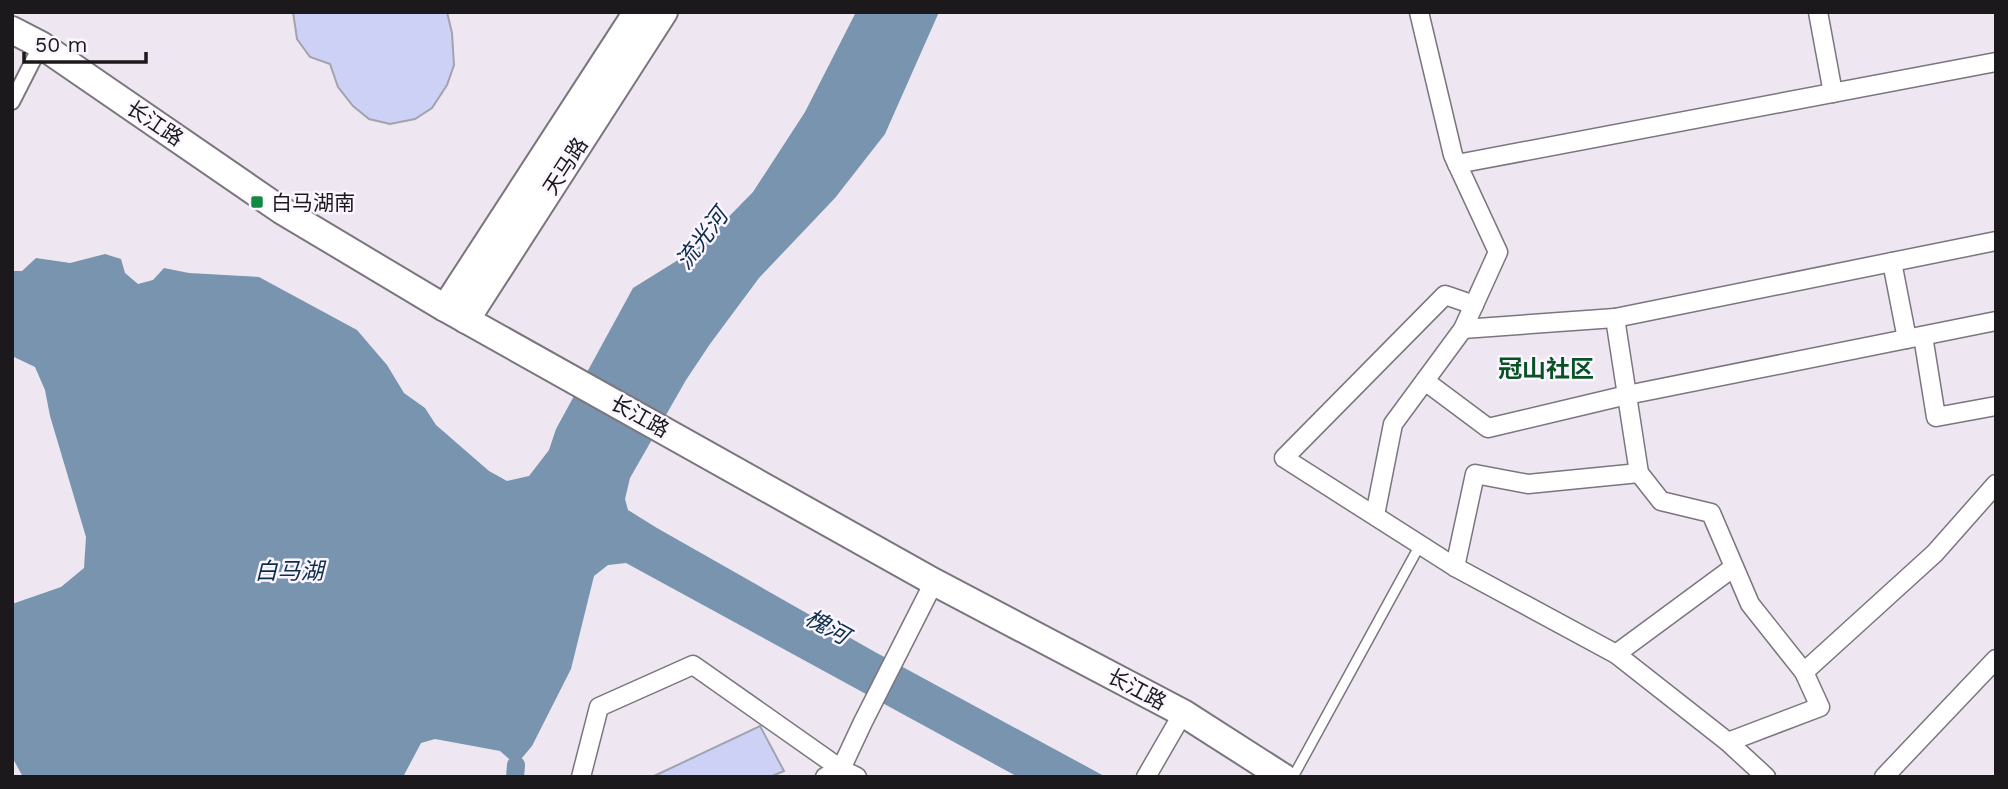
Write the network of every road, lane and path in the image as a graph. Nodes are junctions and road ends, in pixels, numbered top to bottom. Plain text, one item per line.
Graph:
1 (637, 12) edge
2 (664, 12) edge
3 (1419, 12) edge
4 (1818, 12) edge
5 (12, 30) edge
6 (41, 45) junction
7 (1996, 62) edge
8 (1833, 93) junction
9 (12, 102) edge
10 (1457, 164) junction
11 (1996, 241) edge
12 (1892, 262) junction
13 (1474, 305) junction
14 (456, 314) junction
15 (1615, 318) junction
16 (1996, 321) edge
17 (1463, 329) junction
18 (1915, 337) junction
19 (1425, 380) junction
20 (1627, 395) junction
21 (1996, 406) edge
22 (1639, 473) junction
23 (1996, 484) edge
24 (1376, 515) junction
25 (1420, 545) junction
26 (1455, 567) junction
27 (1734, 568) junction
28 (934, 582) junction
29 (1616, 654) junction
30 (1996, 659) edge
31 (1804, 671) junction
32 (1183, 713) junction
33 (1728, 742) junction
34 (841, 774) edge
35 (1148, 774) edge
36 (581, 777) edge
37 (1283, 777) edge
38 (1293, 777) edge
39 (1766, 777) edge
40 (1884, 777) edge

1 - 14 main road, 天马路
2 - 14 main road, 天马路
3 - 10 street
4 - 8 street
5 - 6 main road, 长江路
6 - 9 street
6 - 14 main road, 长江路
7 - 8 street
8 - 10 street
10 - 13 street
11 - 12 street
12 - 15 street
12 - 18 street
13 - 17 street
13 - 24 street
14 - 28 main road, 长江路
15 - 17 street
15 - 20 street
16 - 18 street
17 - 19 street
18 - 20 street
18 - 21 street
19 - 20 street
19 - 24 street
20 - 22 street
22 - 26 street
22 - 27 street
23 - 31 street
24 - 25 street
25 - 26 street
25 - 38 lane
26 - 29 street
27 - 29 street
27 - 31 street
28 - 32 main road, 长江路
28 - 34 street
29 - 33 street
30 - 40 street
31 - 33 street
32 - 35 street
32 - 37 main road, 长江路
33 - 39 street
34 - 36 street

